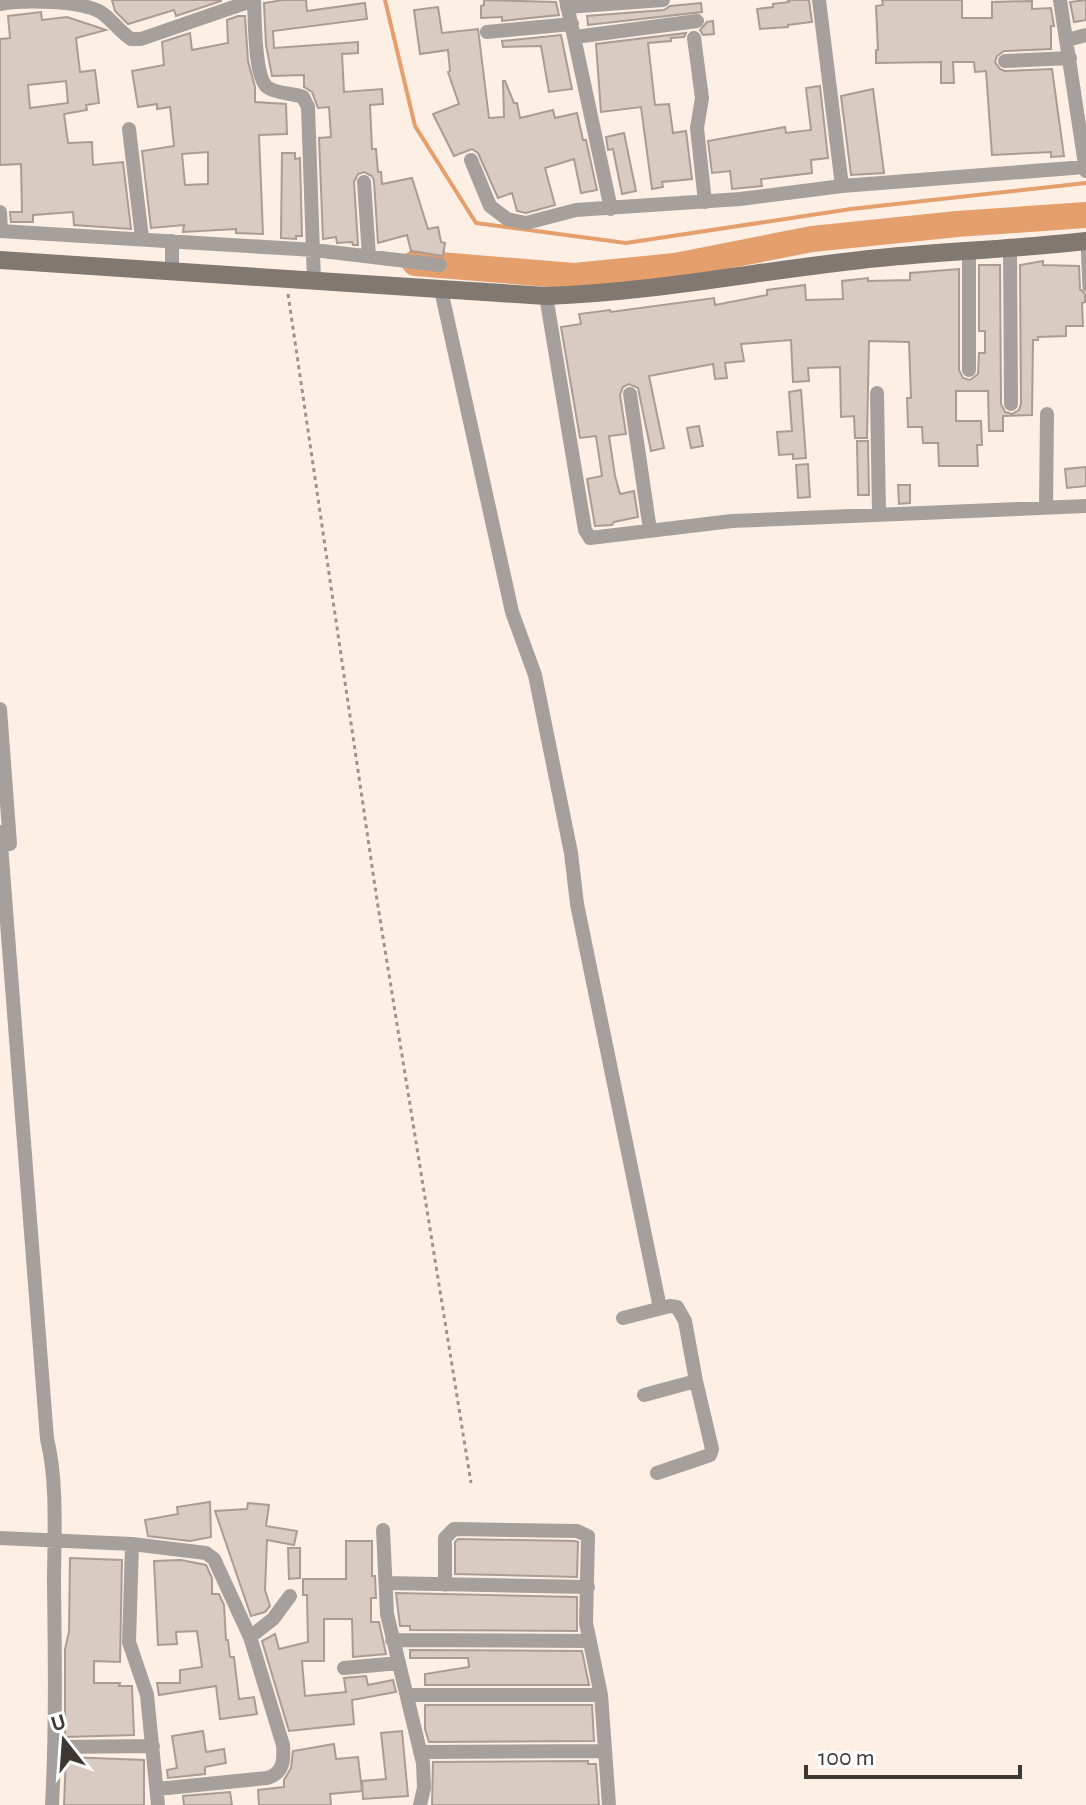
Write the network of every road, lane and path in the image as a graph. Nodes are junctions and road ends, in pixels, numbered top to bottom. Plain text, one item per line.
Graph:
1 (254, 0) edge
2 (663, 0) edge
3 (819, 0) edge
4 (1060, 0) edge
5 (0, 4) edge
6 (567, 4) edge
7 (220, 6) edge
8 (697, 21) dead end
9 (573, 31) junction
10 (487, 32) dead end
11 (1086, 35) edge
12 (694, 38) dead end
13 (1067, 40) junction
14 (1070, 58) junction
15 (1005, 61) dead end
16 (129, 129) dead end
17 (471, 160) dead end
18 (1086, 169) edge
19 (364, 182) dead end
20 (842, 186) junction
21 (705, 202) junction
22 (611, 209) junction
23 (0, 212) edge
24 (0, 231) edge
25 (142, 238) junction
26 (1085, 241) edge
27 (172, 243) junction
28 (1010, 249) junction
29 (969, 251) junction
30 (314, 253) junction
31 (369, 256) junction
32 (0, 260) edge
33 (440, 265) dead end
34 (172, 267) junction
35 (314, 276) junction
36 (286, 279) junction
37 (1086, 288) edge
38 (441, 290) junction
39 (546, 296) junction
40 (969, 370) dead end
41 (877, 393) dead end
42 (630, 394) dead end
43 (1011, 404) dead end
44 (1047, 414) dead end
45 (1086, 506) edge
46 (1046, 507) junction
47 (879, 513) junction
48 (650, 530) junction
49 (0, 709) edge
50 (0, 832) edge
51 (660, 1308) junction
52 (623, 1318) dead end
53 (696, 1381) junction
54 (644, 1395) dead end
55 (50, 1454) junction
56 (657, 1473) dead end
57 (471, 1483) dead end
58 (383, 1530) dead end
59 (0, 1538) edge
60 (54, 1539) junction
61 (132, 1544) junction
62 (386, 1583) junction
63 (445, 1585) junction
64 (588, 1587) junction
65 (290, 1596) dead end
66 (250, 1637) junction
67 (392, 1640) junction
68 (590, 1641) junction
69 (399, 1663) junction
70 (344, 1668) dead end
71 (408, 1695) junction
72 (601, 1695) junction
73 (153, 1746) junction
74 (55, 1747) junction
75 (605, 1751) junction
76 (420, 1752) junction
77 (157, 1789) junction
78 (52, 1805) edge
79 (158, 1805) edge
80 (420, 1805) edge
81 (609, 1805) edge

1 - 7 street
1 - 30 street
2 - 6 street
3 - 20 street
4 - 13 street
5 - 7 street
6 - 9 street
8 - 9 street
9 - 10 street
9 - 22 street
11 - 13 street
12 - 21 street
13 - 14 street
14 - 15 street
14 - 18 street
16 - 25 street
17 - 22 street
18 - 20 street
19 - 31 street
20 - 21 street
21 - 22 street
23 - 24 street
24 - 25 street
25 - 27 street
26 - 28 main road
26 - 37 lane
27 - 30 street
27 - 34 street
28 - 29 main road
28 - 43 street
29 - 39 main road
29 - 40 street
30 - 31 street
30 - 35 street
31 - 33 street
32 - 34 main road
34 - 36 main road
35 - 36 main road
35 - 38 main road
36 - 57 path
38 - 39 main road
38 - 51 street
39 - 48 street
41 - 47 street
42 - 48 street
44 - 46 street
45 - 46 street
46 - 47 street
47 - 48 street
49 - 55 street
50 - 55 street
51 - 52 street
51 - 53 street
53 - 54 street
53 - 56 street
55 - 60 street
58 - 62 street
59 - 60 street
60 - 61 street
60 - 74 street
61 - 66 street
61 - 73 street
62 - 63 street
62 - 67 street
63 - 64 street
63 - 64 street
64 - 68 street
65 - 66 street
66 - 77 street
67 - 68 street
67 - 69 street
68 - 72 street
69 - 70 street
69 - 71 street
71 - 72 street
71 - 76 street
72 - 75 street
73 - 74 street
73 - 77 street
74 - 78 street
75 - 76 street
75 - 81 street
76 - 80 street
77 - 79 street

